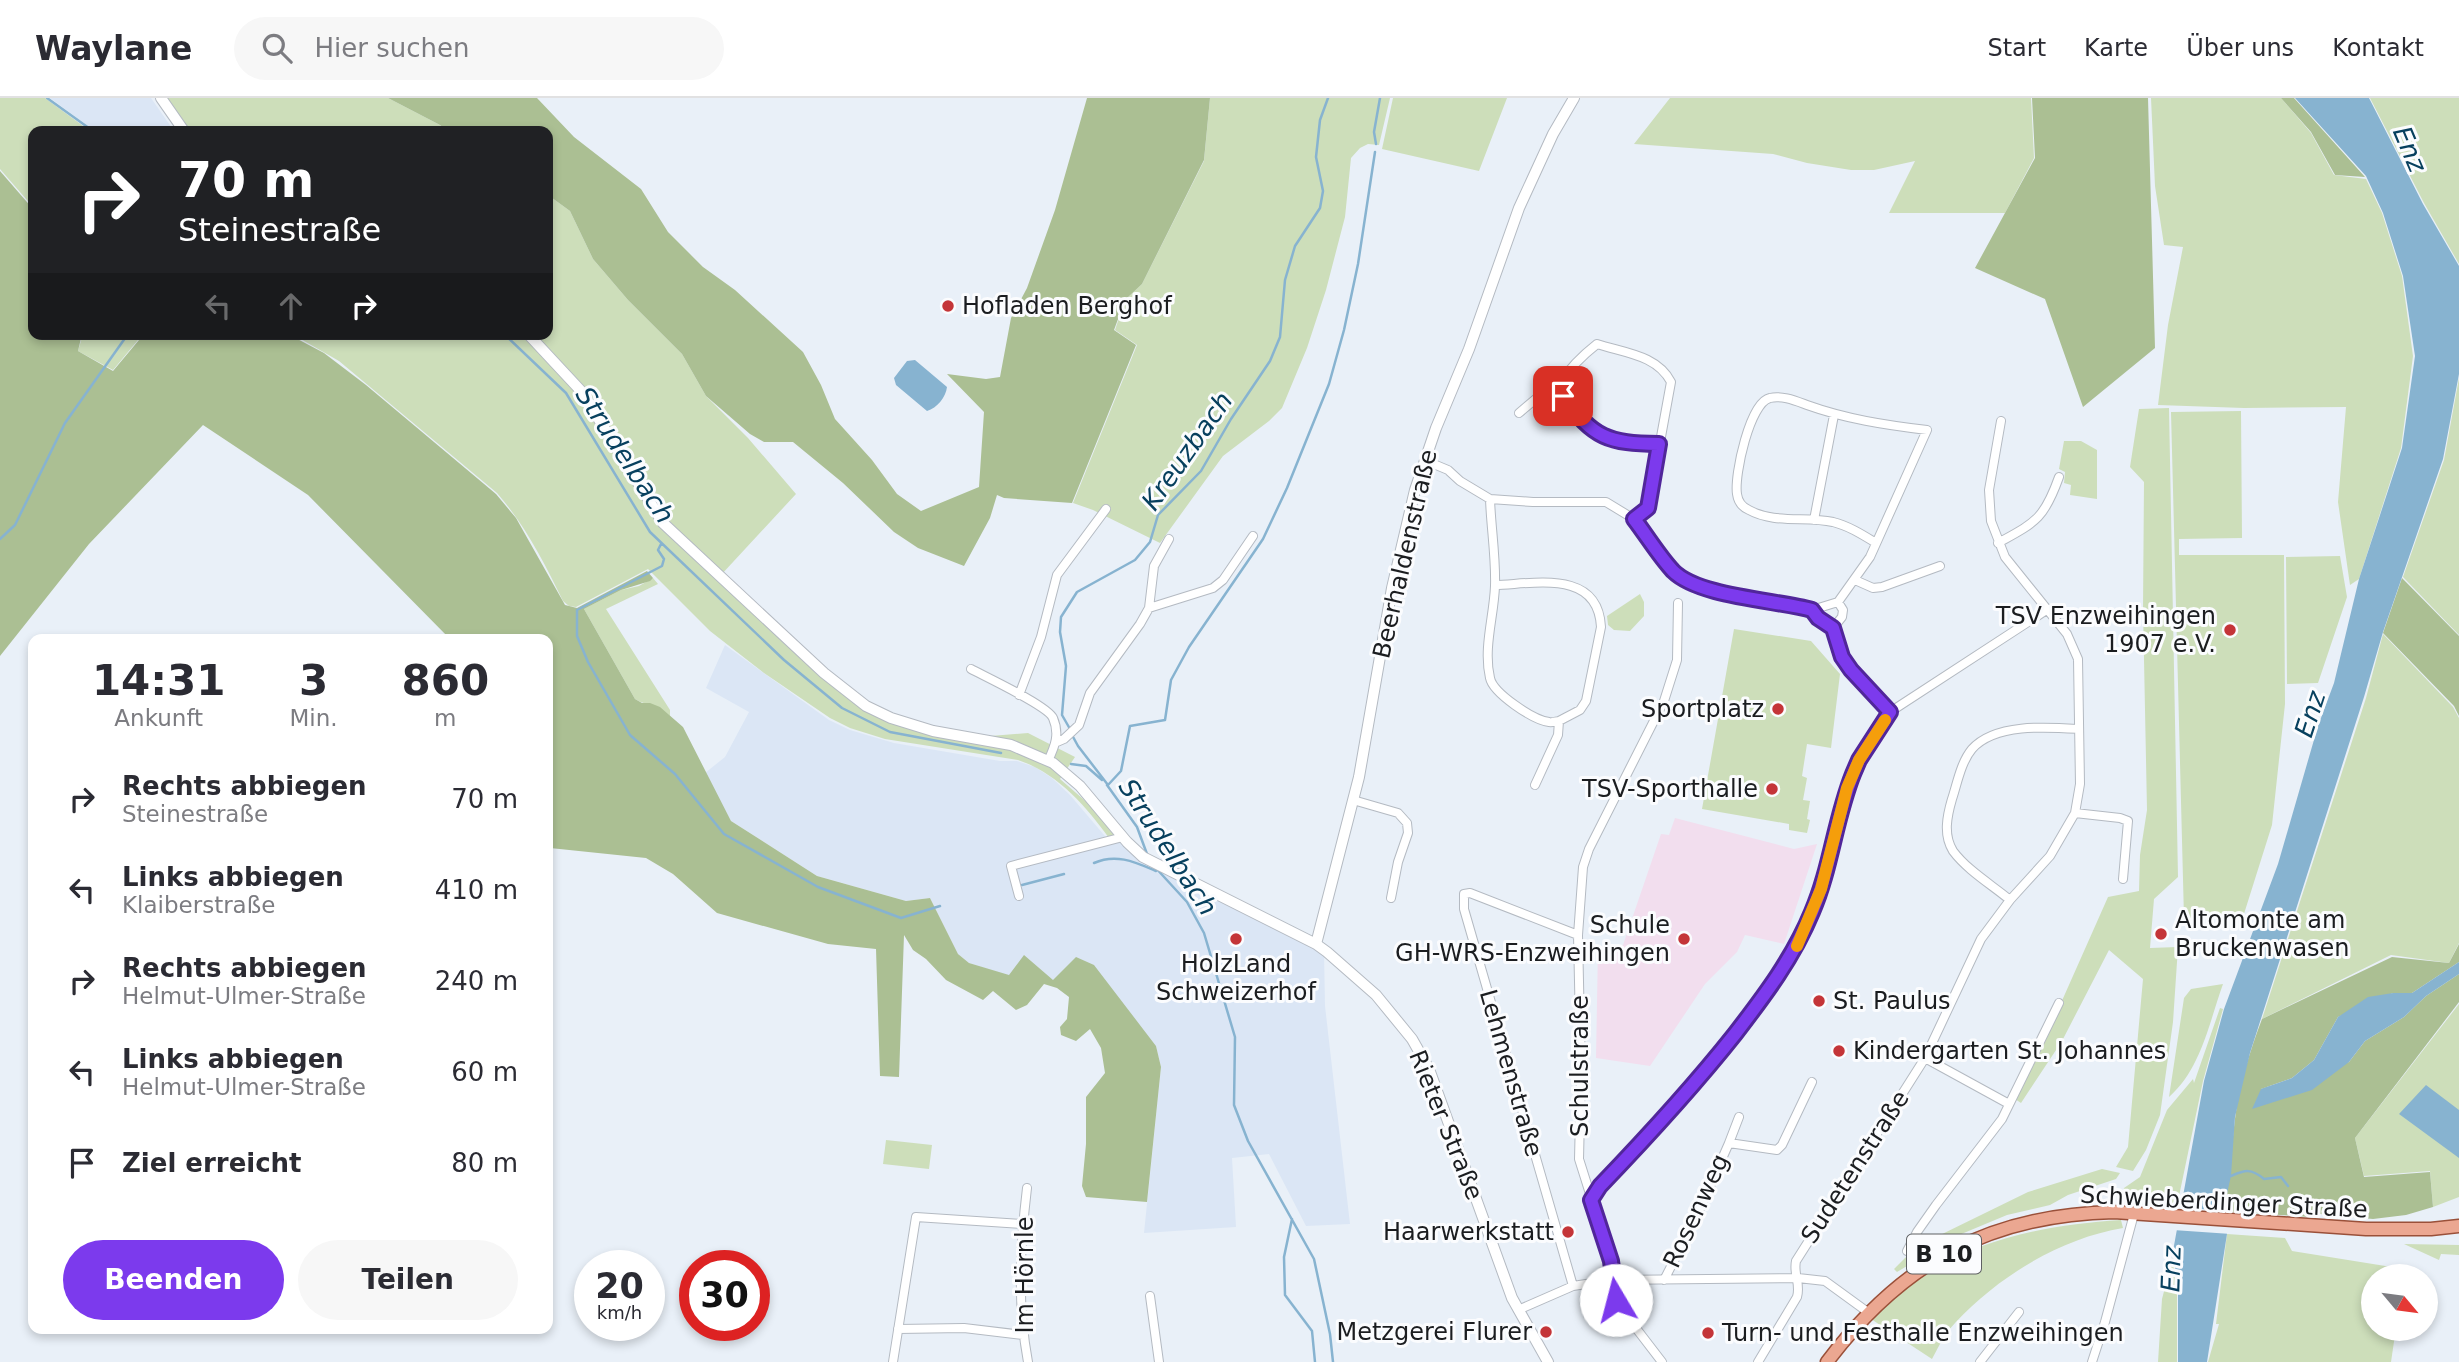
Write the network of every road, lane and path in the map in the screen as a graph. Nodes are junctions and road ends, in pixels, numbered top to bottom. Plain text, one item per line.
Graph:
1 (161, 98) edge
2 (1574, 98) edge
3 (181, 126) edge
4 (534, 340) edge
5 (1561, 382) junction
6 (1519, 413) dead end
7 (1834, 415) junction
8 (2001, 421) dead end
9 (1659, 444) junction
10 (1424, 460) junction
11 (2059, 477) dead end
12 (1490, 499) junction
13 (1106, 509) dead end
14 (1634, 519) junction
15 (1814, 520) junction
16 (1253, 536) dead end
17 (1169, 539) dead end
18 (1877, 543) junction
19 (1998, 543) junction
20 (1940, 566) dead end
21 (1856, 580) junction
22 (1495, 585) junction
23 (1838, 602) junction
24 (1678, 603) dead end
25 (1149, 608) junction
26 (2048, 609) junction
27 (1812, 610) junction
28 (1833, 628) junction
29 (971, 669) dead end
30 (1019, 695) junction
31 (1890, 712) junction
32 (1559, 721) junction
33 (2079, 729) junction
34 (1061, 740) junction
35 (1048, 761) junction
36 (1535, 785) dead end
37 (1353, 800) junction
38 (2075, 813) junction
39 (1122, 837) junction
40 (2123, 879) dead end
41 (1017, 889) dead end
42 (1391, 898) dead end
43 (2010, 900) junction
44 (1578, 935) junction
45 (1316, 944) junction
46 (2059, 1003) dead end
47 (1925, 1058) junction
48 (1812, 1082) dead end
49 (2009, 1104) junction
50 (1739, 1117) dead end
51 (1729, 1143) junction
52 (1027, 1188) dead end
53 (1591, 1200) junction
54 (2134, 1214) junction
55 (1023, 1224) junction
56 (2459, 1226) edge
57 (1908, 1251) dead end
58 (1798, 1278) junction
59 (1612, 1280) junction
60 (1664, 1280) junction
61 (1573, 1286) junction
62 (1150, 1296) dead end
63 (1518, 1310) junction
64 (2019, 1312) dead end
65 (1868, 1313) junction
66 (898, 1329) junction
67 (1023, 1335) junction
68 (893, 1362) edge
69 (1028, 1362) edge
70 (1159, 1362) edge
71 (1549, 1362) edge
72 (1662, 1362) edge
73 (1758, 1362) edge
74 (1827, 1362) edge
75 (1980, 1362) edge
76 (2092, 1362) edge

1 - 3 street
2 - 10 street, Beerhaldenstraße
4 - 35 street, Rieter Straße
5 - 6 street
5 - 9 street
5 - 9 street
7 - 15 street
7 - 15 street
7 - 18 street
8 - 19 street, Sudetenstraße
9 - 14 street
10 - 12 street
10 - 37 street, Beerhaldenstraße
11 - 19 street
12 - 14 street
12 - 22 street
13 - 30 street
14 - 27 street
15 - 18 street
16 - 25 street
17 - 25 street
18 - 21 street
19 - 26 street, Sudetenstraße
20 - 21 street
21 - 23 street
22 - 32 street
22 - 32 street
23 - 27 street
23 - 28 street
24 - 44 street, Schulstraße
25 - 34 street
26 - 31 street
26 - 33 street, Sudetenstraße
27 - 28 street
28 - 31 street
29 - 30 street
30 - 34 street
31 - 53 street
32 - 36 street
33 - 38 street, Sudetenstraße
33 - 43 street
34 - 35 street
35 - 39 street, Rieter Straße
37 - 42 street
37 - 45 street, Beerhaldenstraße
38 - 40 street
38 - 43 street, Sudetenstraße
39 - 41 street
39 - 45 street, Rieter Straße
43 - 47 street, Sudetenstraße
44 - 53 street, Schulstraße
44 - 61 street, Lehmenstraße
45 - 63 street, Rieter Straße
46 - 49 street
47 - 49 street
47 - 58 street, Sudetenstraße
48 - 51 street, Rosenweg
49 - 57 street
50 - 51 street, Rosenweg
51 - 60 street, Rosenweg
52 - 55 street, Im Hörnle
53 - 59 street, Schulstraße
54 - 56 main road, Schwieberdinger Straße / B 10
54 - 65 main road, Schwieberdinger Straße / B 10
54 - 76 street
55 - 66 street
55 - 67 street, Im Hörnle
58 - 60 street
58 - 65 street
58 - 73 street, Sudetenstraße
59 - 60 street
59 - 61 street
59 - 72 street, Schulstraße
61 - 63 street
62 - 70 street
63 - 71 street, Rieter Straße
64 - 75 street
65 - 74 main road, Schwieberdinger Straße / B 10
66 - 67 street
66 - 68 street
67 - 69 street, Im Hörnle

